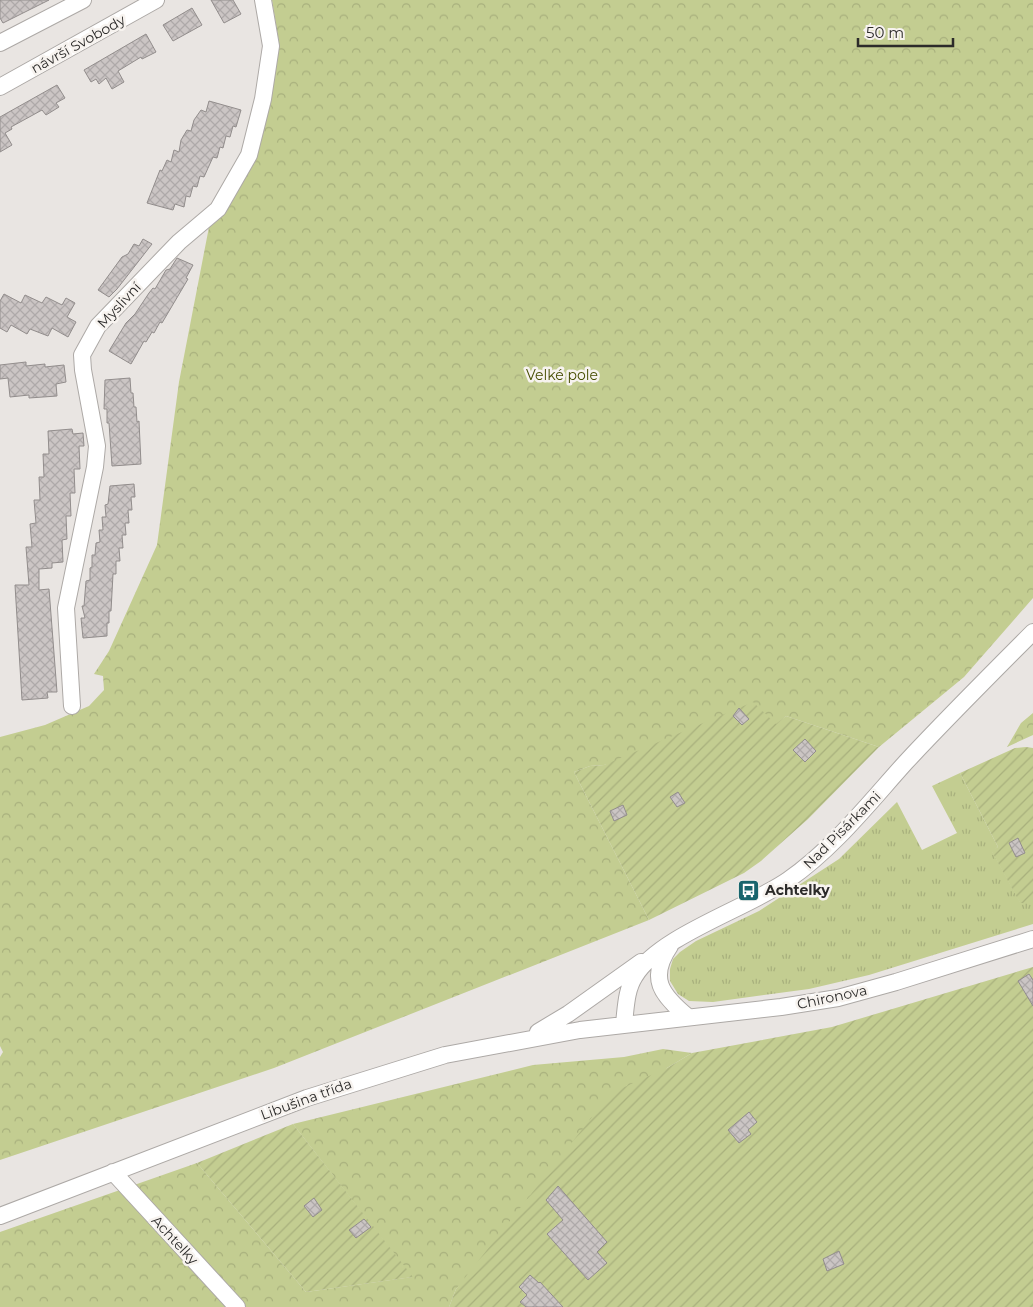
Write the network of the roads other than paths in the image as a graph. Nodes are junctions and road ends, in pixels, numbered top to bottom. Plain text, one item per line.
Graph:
1 (83, 0) edge
2 (156, 0) edge
3 (263, 0) edge
4 (0, 43) edge
5 (0, 87) edge
6 (1033, 632) edge
7 (72, 706) dead end
8 (1033, 939) edge
9 (673, 942) junction
10 (688, 1017) junction
11 (624, 1023) junction
12 (524, 1038) junction
13 (113, 1172) junction
14 (0, 1216) edge
15 (237, 1307) edge

1 - 4 street
2 - 5 street, návrší Svobody
3 - 7 street, Myslivní
6 - 9 street, Nad Pisárkami
8 - 10 street, Chironova
9 - 10 street
9 - 11 street, Nad Pisárkami
9 - 12 street
10 - 11 street, Chironova
11 - 12 street, Libušina třída
12 - 13 street, Libušina třída
13 - 14 street, Libušina třída
13 - 15 street, Achtelky

